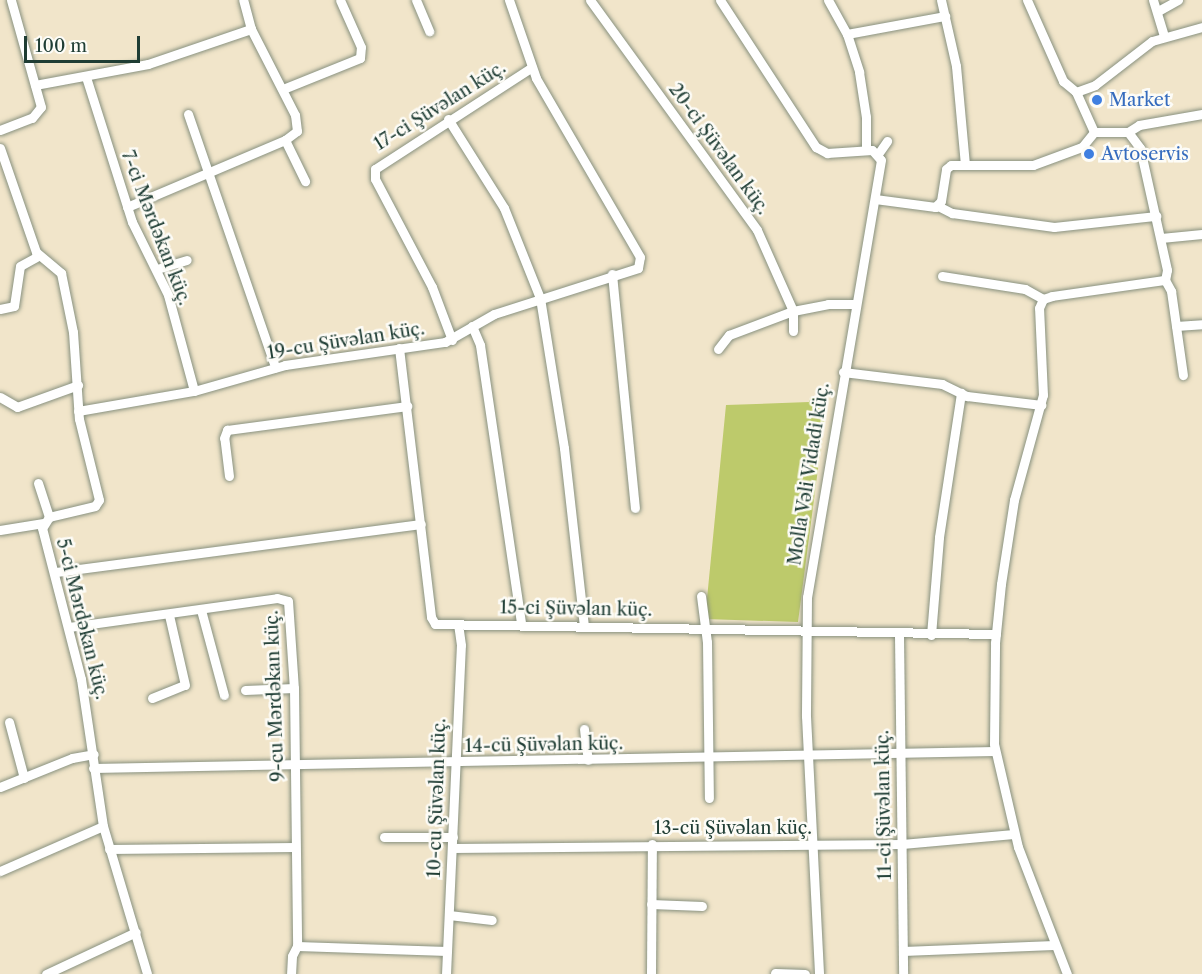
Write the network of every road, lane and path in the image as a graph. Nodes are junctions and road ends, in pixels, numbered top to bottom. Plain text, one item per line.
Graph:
1 (10, 0) edge
2 (243, 0) edge
3 (340, 0) edge
4 (416, 0) edge
5 (509, 0) edge
6 (590, 0) edge
7 (720, 0) edge
8 (828, 0) edge
9 (941, 0) edge
10 (1027, 0) edge
11 (1153, 0) edge
12 (1178, 0) edge
13 (0, 3) edge
14 (1158, 11) junction
15 (945, 16) junction
16 (1202, 27) edge
17 (251, 29) junction
18 (429, 31) dead end
19 (847, 34) junction
20 (1164, 36) junction
21 (532, 67) junction
22 (86, 77) junction
23 (35, 85) junction
24 (282, 89) junction
25 (1076, 92) junction
26 (188, 114) dead end
27 (1202, 114) edge
28 (448, 119) junction
29 (0, 130) edge
30 (1094, 132) junction
31 (1128, 132) junction
32 (285, 140) junction
33 (887, 141) dead end
34 (0, 148) edge
35 (866, 149) junction
36 (878, 154) junction
37 (965, 165) junction
38 (211, 172) junction
39 (305, 181) dead end
40 (875, 199) junction
41 (938, 206) junction
42 (127, 207) junction
43 (1156, 216) junction
44 (1202, 234) edge
45 (1161, 238) junction
46 (38, 256) junction
47 (187, 260) dead end
48 (157, 269) junction
49 (612, 274) junction
50 (942, 276) dead end
51 (1165, 280) junction
52 (540, 298) junction
53 (1043, 299) junction
54 (855, 304) junction
55 (0, 309) edge
56 (793, 311) junction
57 (1202, 324) edge
58 (472, 326) junction
59 (1176, 326) junction
60 (793, 331) dead end
61 (452, 340) junction
62 (399, 348) junction
63 (718, 350) dead end
64 (275, 368) junction
65 (843, 372) junction
66 (1183, 375) dead end
67 (78, 385) junction
68 (194, 391) junction
69 (961, 393) junction
70 (0, 397) edge
71 (1041, 405) junction
72 (407, 406) junction
73 (78, 411) junction
74 (229, 476) dead end
75 (38, 483) dead end
76 (635, 508) dead end
77 (46, 520) junction
78 (422, 525) junction
79 (0, 531) edge
80 (56, 572) junction
81 (700, 596) dead end
82 (201, 610) junction
83 (169, 615) junction
84 (458, 624) junction
85 (521, 624) junction
86 (584, 626) junction
87 (69, 627) junction
88 (704, 628) junction
89 (806, 631) junction
90 (996, 634) junction
91 (899, 635) junction
92 (931, 635) junction
93 (294, 688) junction
94 (245, 690) dead end
95 (224, 695) dead end
96 (152, 698) dead end
97 (9, 722) dead end
98 (584, 729) dead end
99 (995, 751) junction
100 (94, 754) junction
101 (899, 755) junction
102 (709, 758) junction
103 (809, 758) junction
104 (588, 760) junction
105 (455, 764) junction
106 (295, 766) junction
107 (93, 768) junction
108 (24, 778) junction
109 (0, 787) edge
110 (709, 798) dead end
111 (103, 826) junction
112 (1014, 834) junction
113 (384, 837) dead end
114 (453, 837) junction
115 (652, 844) junction
116 (814, 844) junction
117 (902, 844) junction
118 (295, 848) junction
119 (452, 848) junction
120 (109, 849) junction
121 (0, 871) edge
122 (651, 904) junction
123 (702, 906) dead end
124 (449, 915) junction
125 (492, 920) dead end
126 (136, 932) junction
127 (1054, 945) junction
128 (297, 946) junction
129 (447, 951) junction
130 (903, 951) junction
131 (775, 973) edge
132 (46, 974) edge
133 (147, 974) edge
134 (291, 974) edge
135 (448, 974) edge
136 (651, 974) edge
137 (806, 974) edge
138 (819, 974) edge
139 (903, 974) edge
140 (1067, 974) edge

1 - 13 street
1 - 23 street
2 - 17 street
3 - 24 street
4 - 18 street
5 - 21 street, 19-cu Şüvəlan küç.
6 - 56 street, 20-ci Şüvəlan küç.
7 - 35 street
8 - 19 street
9 - 15 street
10 - 25 street
11 - 14 street
12 - 14 street
14 - 20 street
15 - 19 street
15 - 37 street
16 - 20 street
17 - 22 street
17 - 24 street
19 - 35 street
20 - 25 street
21 - 28 street, 17-ci Şüvəlan küç.
21 - 49 street, 19-cu Şüvəlan küç.
22 - 23 street
22 - 42 street, 7-ci Mərdəkan küç.
23 - 29 street
24 - 32 street
25 - 30 street
26 - 38 street
27 - 31 street
28 - 52 street
28 - 61 street, 17-ci Şüvəlan küç.
30 - 31 street
30 - 37 street
31 - 43 street
32 - 38 street
32 - 39 street
33 - 36 street
34 - 46 street
35 - 36 street
36 - 40 street, Molla Vəli Vidadi küç.
37 - 41 street
38 - 42 street
38 - 64 street
40 - 41 street
40 - 54 street, Molla Vəli Vidadi küç.
41 - 43 street
42 - 48 street, 7-ci Mərdəkan küç.
43 - 45 street
44 - 45 street
45 - 51 street
46 - 55 street
46 - 67 street, 5-ci Mərdəkan küç.
47 - 48 street
48 - 68 street, 7-ci Mərdəkan küç.
49 - 52 street, 19-cu Şüvəlan küç.
49 - 76 street
50 - 53 street
51 - 53 street
51 - 59 street
52 - 58 street, 19-cu Şüvəlan küç.
52 - 86 street
53 - 71 street
54 - 56 street
54 - 65 street, Molla Vəli Vidadi küç.
56 - 60 street, 20-ci Şüvəlan küç.
56 - 63 street
57 - 59 street
58 - 61 street, 19-cu Şüvəlan küç.
58 - 85 street
59 - 66 street
61 - 62 street, 19-cu Şüvəlan küç.
62 - 64 street, 19-cu Şüvəlan küç.
62 - 72 street, 15-ci Şüvəlan küç.
64 - 68 street, 19-cu Şüvəlan küç.
65 - 69 street
65 - 89 street, Molla Vəli Vidadi küç.
67 - 70 street
67 - 73 street, 5-ci Mərdəkan küç.
68 - 73 street, 19-cu Şüvəlan küç.
69 - 71 street
69 - 92 street
71 - 90 street
72 - 74 street
72 - 78 street, 15-ci Şüvəlan küç.
73 - 77 street, 5-ci Mərdəkan küç.
75 - 77 street
77 - 79 street
77 - 80 street, 5-ci Mərdəkan küç.
78 - 80 street
78 - 84 street, 15-ci Şüvəlan küç.
80 - 87 street, 5-ci Mərdəkan küç.
81 - 88 street
82 - 83 street, 9-cu Mərdəkan küç.
82 - 93 street, 9-cu Mərdəkan küç.
82 - 95 street
83 - 87 street, 9-cu Mərdəkan küç.
83 - 96 street
84 - 85 street, 15-ci Şüvəlan küç.
84 - 105 street, 10-cu Şüvəlan küç.
85 - 86 street, 15-ci Şüvəlan küç.
86 - 88 street, 15-ci Şüvəlan küç.
87 - 100 street, 5-ci Mərdəkan küç.
88 - 89 street, 15-ci Şüvəlan küç.
88 - 102 street
89 - 91 street, 15-ci Şüvəlan küç.
89 - 103 street, Molla Vəli Vidadi küç.
90 - 92 street, 15-ci Şüvəlan küç.
90 - 99 street
91 - 92 street, 15-ci Şüvəlan küç.
91 - 101 street, 11-ci Şüvəlan küç.
93 - 94 street
93 - 106 street, 9-cu Mərdəkan küç.
97 - 108 street
98 - 104 street
99 - 101 street, 14-cü Şüvəlan küç.
99 - 112 street
100 - 107 street, 5-ci Mərdəkan küç.
100 - 108 street
101 - 103 street, 14-cü Şüvəlan küç.
101 - 117 street, 11-ci Şüvəlan küç.
102 - 103 street, 14-cü Şüvəlan küç.
102 - 104 street, 14-cü Şüvəlan küç.
102 - 110 street
103 - 116 street, Molla Vəli Vidadi küç.
104 - 105 street, 14-cü Şüvəlan küç.
105 - 106 street, 14-cü Şüvəlan küç.
105 - 114 street, 10-cu Şüvəlan küç.
106 - 107 street, 14-cü Şüvəlan küç.
106 - 118 street, 9-cu Mərdəkan küç.
107 - 111 street, 5-ci Mərdəkan küç.
108 - 109 street
111 - 120 street, 5-ci Mərdəkan küç.
111 - 121 street
112 - 117 street, 13-cü Şüvəlan küç.
112 - 127 street
113 - 114 street
114 - 119 street, 10-cu Şüvəlan küç.
115 - 116 street, 13-cü Şüvəlan küç.
115 - 119 street, 13-cü Şüvəlan küç.
115 - 122 street
116 - 117 street, 13-cü Şüvəlan küç.
116 - 138 street, Molla Vəli Vidadi küç.
117 - 130 street, 11-ci Şüvəlan küç.
118 - 120 street
118 - 128 street, 9-cu Mərdəkan küç.
119 - 124 street, 10-cu Şüvəlan küç.
120 - 126 street, 5-ci Mərdəkan küç.
122 - 123 street
122 - 136 street
124 - 125 street
124 - 129 street, 10-cu Şüvəlan küç.
126 - 132 street
126 - 133 street, 5-ci Mərdəkan küç.
127 - 130 street
127 - 140 street
128 - 129 street
128 - 134 street, 9-cu Mərdəkan küç.
129 - 135 street, 10-cu Şüvəlan küç.
130 - 139 street, 11-ci Şüvəlan küç.
131 - 137 street

